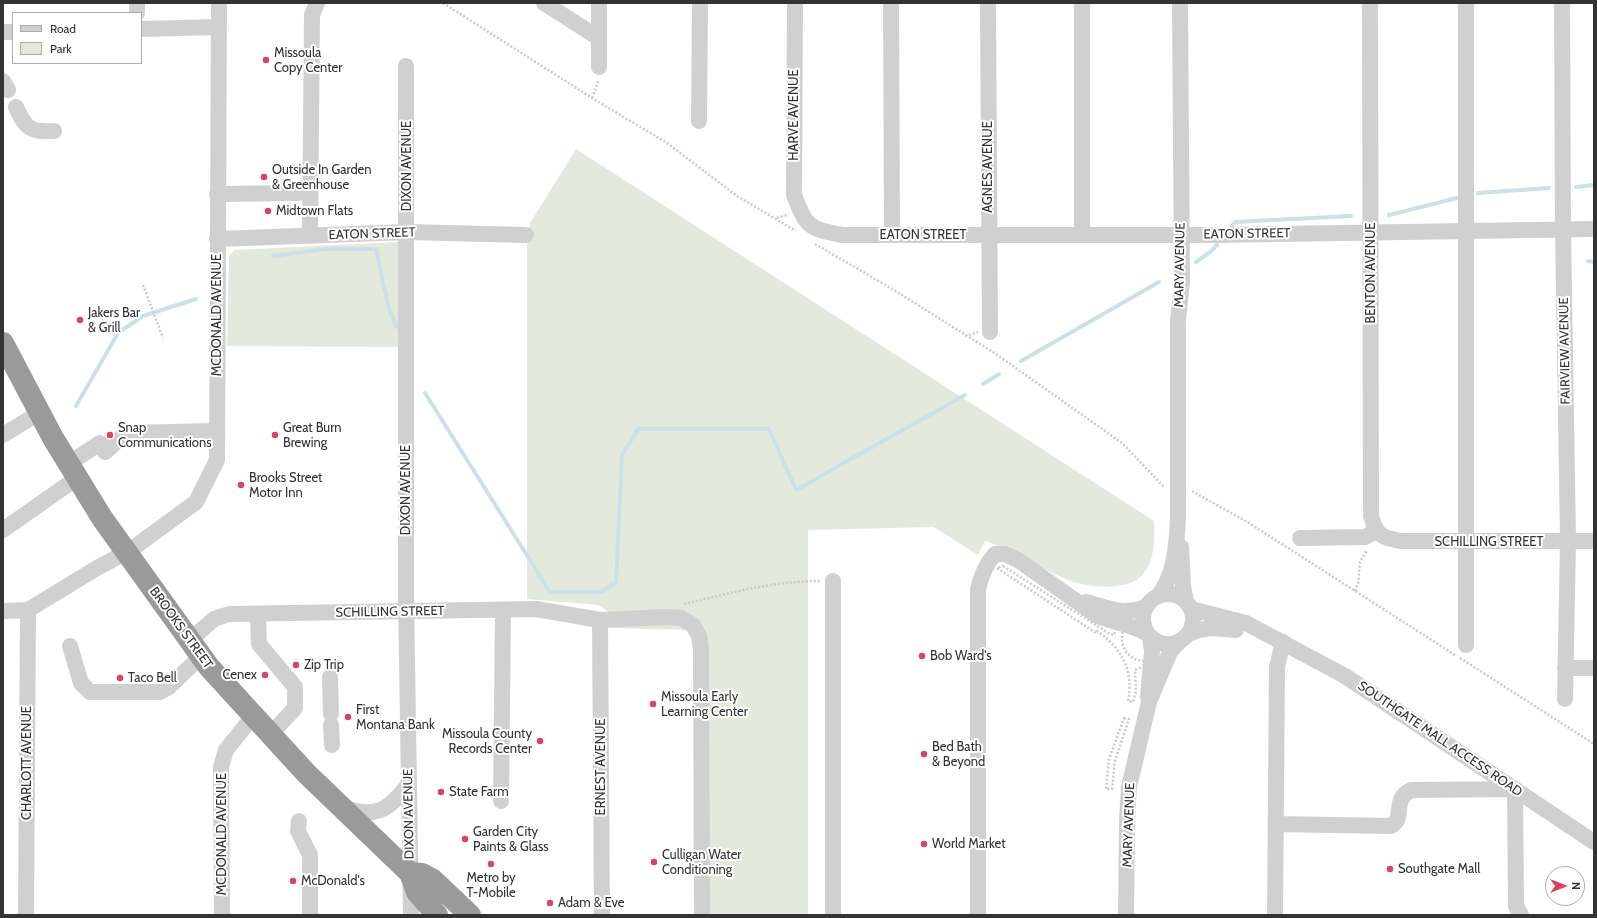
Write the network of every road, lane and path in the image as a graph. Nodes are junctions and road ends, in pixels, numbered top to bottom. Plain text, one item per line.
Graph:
1 (219, 3) edge
2 (317, 3) edge
3 (544, 3) edge
4 (600, 3) edge
5 (700, 3) edge
6 (795, 3) edge
7 (890, 3) edge
8 (988, 3) edge
9 (1082, 3) edge
10 (1180, 3) edge
11 (1370, 3) edge
12 (1466, 3) edge
13 (1562, 3) edge
14 (219, 27) junction
15 (142, 29) edge
16 (599, 38) junction
17 (406, 66) dead end
18 (599, 67) joint
19 (592, 98) dead end
20 (16, 107) dead end
21 (699, 121) dead end
22 (54, 131) dead end
23 (299, 193) dead end
24 (217, 194) junction
25 (793, 212) dead end
26 (777, 218) dead end
27 (806, 224) joint
28 (1563, 229) junction
29 (1594, 229) edge
30 (408, 232) junction
31 (1371, 232) junction
32 (1467, 232) junction
33 (526, 235) dead end
34 (892, 235) junction
35 (988, 235) junction
36 (1082, 235) junction
37 (1182, 235) junction
38 (310, 236) junction
39 (217, 239) junction
40 (142, 285) dead end
41 (984, 332) joint
42 (965, 336) dead end
43 (163, 338) dead end
44 (3, 343) edge
45 (39, 413) junction
46 (217, 431) junction
47 (3, 435) edge
48 (73, 471) junction
49 (1189, 489) dead end
50 (1177, 528) junction
51 (3, 530) edge
52 (1380, 534) junction
53 (1300, 538) dead end
54 (1568, 541) junction
55 (1594, 541) edge
56 (1465, 542) junction
57 (1368, 549) dead end
58 (127, 553) junction
59 (833, 581) joint
60 (1354, 591) junction
61 (1078, 601) junction
62 (1152, 602) junction
63 (1189, 605) junction
64 (679, 606) dead end
65 (28, 610) junction
66 (503, 610) junction
67 (3, 611) edge
68 (406, 612) junction
69 (258, 614) junction
70 (600, 620) junction
71 (1149, 636) junction
72 (1184, 638) junction
73 (1283, 642) junction
74 (1466, 644) dead end
75 (70, 646) dead end
76 (195, 648) junction
77 (1566, 668) junction
78 (1594, 668) edge
79 (330, 677) dead end
80 (1565, 699) dead end
81 (1143, 706) junction
82 (254, 715) junction
83 (1124, 718) joint
84 (271, 734) junction
85 (1594, 744) edge
86 (332, 746) dead end
87 (409, 783) junction
88 (1515, 789) junction
89 (501, 801) dead end
90 (340, 806) junction
91 (299, 821) dead end
92 (1276, 824) junction
93 (1594, 842) edge
94 (410, 873) junction
95 (1127, 894) junction
96 (26, 915) edge
97 (222, 915) edge
98 (310, 915) edge
99 (411, 915) edge
100 (437, 915) edge
101 (470, 915) edge
102 (602, 915) edge
103 (702, 915) edge
104 (833, 915) edge
105 (978, 915) edge
106 (1126, 915) edge
107 (1130, 915) edge
108 (1275, 915) edge
109 (1521, 915) edge

1 - 14 street, MCDONALD AVENUE
2 - 38 street
3 - 16 street
4 - 16 street
5 - 21 street
6 - 27 street, HARVE AVENUE
7 - 34 street
8 - 35 street, AGNES AVENUE
9 - 36 street
10 - 37 street, MARY AVENUE
11 - 31 street, BENTON AVENUE
12 - 32 street
13 - 28 street, FAIRVIEW AVENUE
14 - 15 street
14 - 24 street, MCDONALD AVENUE
16 - 18 street
17 - 30 street, DIXON AVENUE
18 - 19 path
20 - 22 street
23 - 24 street
24 - 39 street, MCDONALD AVENUE
25 - 26 path
27 - 34 street, EATON STREET
28 - 29 street, EATON STREET
28 - 32 street, EATON STREET
28 - 54 street, FAIRVIEW AVENUE
30 - 33 street, EATON STREET
30 - 38 street, EATON STREET
30 - 68 street, DIXON AVENUE
31 - 32 street, EATON STREET
31 - 37 street, EATON STREET
31 - 52 street, BENTON AVENUE
32 - 56 street
34 - 35 street, EATON STREET
35 - 36 street, EATON STREET
35 - 41 street, AGNES AVENUE
36 - 37 street, EATON STREET
37 - 50 street, MARY AVENUE
38 - 39 street, EATON STREET
39 - 46 street, MCDONALD AVENUE
40 - 43 path
41 - 42 path
44 - 45 highway, BROOKS STREET
45 - 47 street
45 - 48 highway, BROOKS STREET
46 - 48 street
46 - 58 street, MCDONALD AVENUE
48 - 51 street
48 - 58 highway, BROOKS STREET
49 - 60 path
50 - 62 street, MARY AVENUE
50 - 63 street, MARY AVENUE
52 - 53 street
52 - 56 street, SCHILLING STREET
54 - 55 street, SCHILLING STREET
54 - 56 street, SCHILLING STREET
54 - 77 street, FAIRVIEW AVENUE
56 - 74 street
57 - 60 path
58 - 65 street, MCDONALD AVENUE
58 - 76 highway, BROOKS STREET
59 - 64 path
59 - 104 street
60 - 85 path
61 - 62 street
61 - 71 street
61 - 105 street
62 - 63 street
62 - 71 street
63 - 72 street
63 - 73 street, SOUTHGATE MALL ACCESS ROAD
65 - 67 street
65 - 96 street, CHARLOTT AVENUE
66 - 68 street, SCHILLING STREET
66 - 70 street, SCHILLING STREET
66 - 89 street
68 - 69 street, SCHILLING STREET
68 - 87 street, DIXON AVENUE
69 - 76 street, SCHILLING STREET
69 - 84 street
70 - 102 street, ERNEST AVENUE
70 - 103 street, SCHILLING STREET
71 - 72 street
71 - 81 street, MARY AVENUE
72 - 73 street, SOUTHGATE MALL ACCESS ROAD
72 - 81 street, MARY AVENUE
73 - 88 street, SOUTHGATE MALL ACCESS ROAD
73 - 92 street
75 - 76 street, SCHILLING STREET
76 - 82 highway, BROOKS STREET
77 - 78 street
77 - 80 street, FAIRVIEW AVENUE
79 - 86 street
81 - 81 path
81 - 95 street, MARY AVENUE
82 - 84 highway, BROOKS STREET
82 - 97 street, MCDONALD AVENUE
83 - 83 path
84 - 90 highway, BROOKS STREET
87 - 90 street
87 - 94 street, DIXON AVENUE
88 - 92 street
88 - 93 street, SOUTHGATE MALL ACCESS ROAD
88 - 109 street
90 - 94 highway, BROOKS STREET
91 - 98 street
92 - 108 street
94 - 99 street, DIXON AVENUE
94 - 100 highway, BROOKS STREET
94 - 101 highway, BROOKS STREET
95 - 106 street, MARY AVENUE
95 - 107 street, MARY AVENUE

